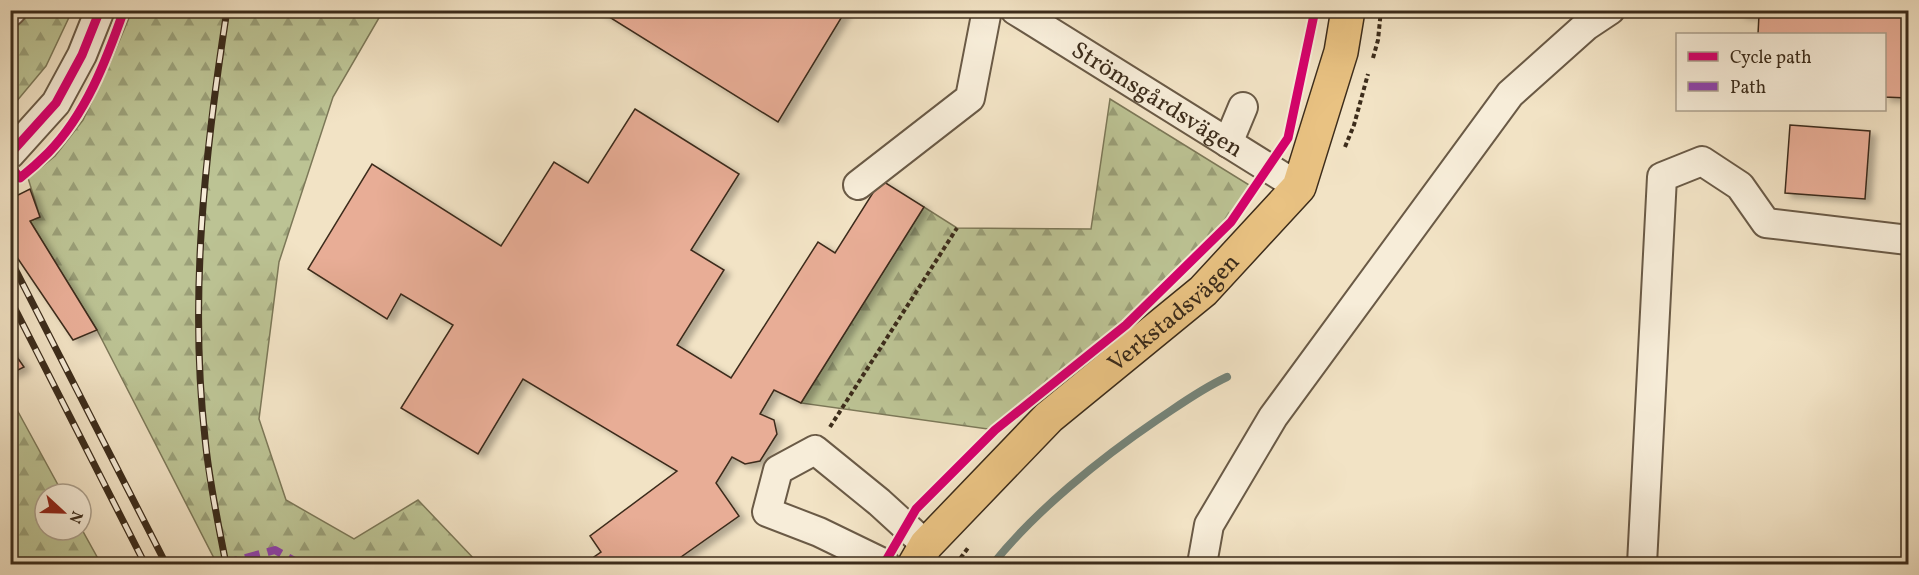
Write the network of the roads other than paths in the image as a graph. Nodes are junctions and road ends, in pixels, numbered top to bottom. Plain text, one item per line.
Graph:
1 (100, 10) edge
2 (987, 10) edge
3 (1015, 10) edge
4 (1348, 10) edge
5 (1610, 10) edge
6 (1244, 106) dead end
7 (1228, 143) junction
8 (18, 166) edge
9 (858, 185) dead end
10 (1299, 187) junction
11 (1908, 240) edge
12 (920, 555) edge
13 (885, 564) edge
14 (1202, 564) edge
15 (1642, 564) edge

1 - 8 street
2 - 9 street
3 - 7 street, Strömsgårdsvägen
4 - 10 main road, Verkstadsvägen
5 - 14 street
6 - 7 street
7 - 10 street, Strömsgårdsvägen
10 - 12 main road, Verkstadsvägen
11 - 15 street
12 - 13 street

